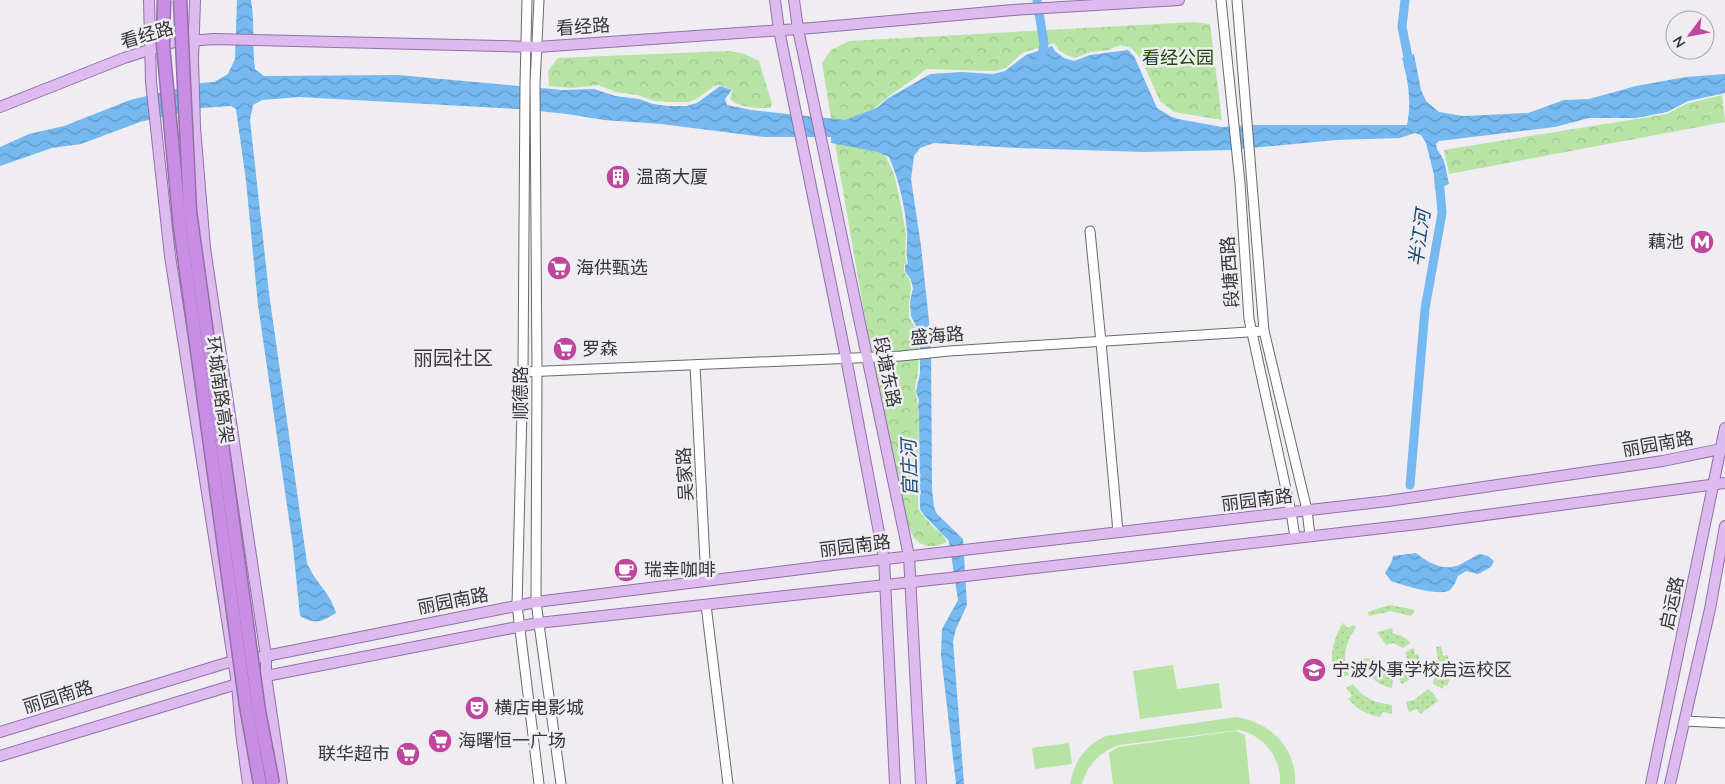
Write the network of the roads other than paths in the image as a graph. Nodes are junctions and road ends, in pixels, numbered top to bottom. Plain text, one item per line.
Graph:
1 (149, 0) edge
2 (164, 0) edge
3 (180, 0) edge
4 (195, 0) edge
5 (527, 0) edge
6 (539, 0) edge
7 (775, 0) edge
8 (794, 0) edge
9 (1179, 0) edge
10 (1221, 0) edge
11 (1237, 0) edge
12 (1070, 3) edge
13 (798, 29) junction
14 (779, 30) junction
15 (194, 40) junction
16 (531, 47) junction
17 (150, 49) junction
18 (0, 107) edge
19 (1090, 231) dead end
20 (1264, 331) junction
21 (1252, 333) junction
22 (1101, 342) junction
23 (867, 357) junction
24 (846, 358) junction
25 (695, 365) junction
26 (537, 371) junction
27 (523, 372) junction
28 (1725, 428) edge
29 (1723, 449) edge
30 (1725, 483) edge
31 (1713, 485) junction
32 (1307, 510) junction
33 (1291, 512) junction
34 (1725, 526) edge
35 (1118, 532) junction
36 (1310, 536) junction
37 (1295, 538) junction
38 (909, 556) junction
39 (884, 559) junction
40 (706, 581) junction
41 (911, 582) junction
42 (885, 585) junction
43 (536, 602) junction
44 (517, 605) junction
45 (706, 605) junction
46 (538, 623) junction
47 (519, 626) junction
48 (266, 656) junction
49 (233, 660) junction
50 (266, 676) junction
51 (237, 684) junction
52 (1685, 721) junction
53 (1725, 724) edge
54 (0, 732) edge
55 (0, 756) edge
56 (248, 784) edge
57 (260, 784) edge
58 (273, 784) edge
59 (282, 784) edge
60 (539, 784) edge
61 (561, 784) edge
62 (728, 784) edge
63 (896, 784) edge
64 (921, 784) edge
65 (1651, 784) edge
66 (1670, 784) edge

1 - 17 main road
2 - 57 highway, 环城南路高架, bridge
3 - 58 highway, 环城南路高架, bridge
4 - 15 main road
5 - 16 street, 顺德路
6 - 16 street, 顺德路
7 - 14 main road
8 - 13 main road, 段塘东路
9 - 12 main road, 看经路
10 - 21 street, 段塘西路
11 - 20 street, 段塘西路
12 - 13 main road, 看经路
13 - 14 main road, 看经路
13 - 23 main road, 段塘东路
14 - 16 main road, 看经路
14 - 24 main road
15 - 16 main road, 看经路
15 - 17 main road, 看经路
15 - 48 main road
16 - 26 street, 顺德路
16 - 27 street, 顺德路
17 - 18 main road, 看经路
17 - 49 main road
19 - 22 street
20 - 21 street, 盛海路
20 - 32 street, 段塘西路
21 - 22 street, 盛海路
21 - 33 street, 段塘西路
22 - 23 street, 盛海路
22 - 35 street
23 - 24 street, 盛海路
23 - 38 main road, 段塘东路
24 - 25 street, 盛海路
24 - 39 main road
25 - 26 street, 盛海路
25 - 40 street, 吴家路
26 - 27 street, 盛海路
26 - 43 street, 顺德路
27 - 44 street, 顺德路
28 - 29 main road, 启运路
29 - 31 main road, 启运路
29 - 32 main road, 丽园南路
30 - 31 main road
31 - 36 main road
31 - 65 main road, 启运路
32 - 33 main road, 丽园南路
32 - 36 street, 段塘西路
33 - 35 main road, 丽园南路
33 - 37 street, 段塘西路
34 - 52 main road
35 - 38 main road, 丽园南路
36 - 37 main road
37 - 41 main road
38 - 39 main road, 丽园南路
38 - 41 main road, 段塘东路
39 - 40 main road, 丽园南路
39 - 42 main road
40 - 43 main road, 丽园南路
41 - 42 main road
41 - 64 main road, 段塘东路
42 - 45 main road
42 - 63 main road
43 - 44 main road, 丽园南路
43 - 46 street, 顺德路
44 - 47 street, 顺德路
44 - 48 main road, 丽园南路
45 - 46 main road
45 - 62 street
46 - 47 main road
46 - 61 street, 顺德路
47 - 50 main road
47 - 60 street, 顺德路
48 - 49 main road, 丽园南路
48 - 50 main road
49 - 51 main road
49 - 54 main road, 丽园南路
50 - 51 main road
50 - 59 main road
51 - 55 main road
51 - 56 main road
52 - 53 street
52 - 66 main road

